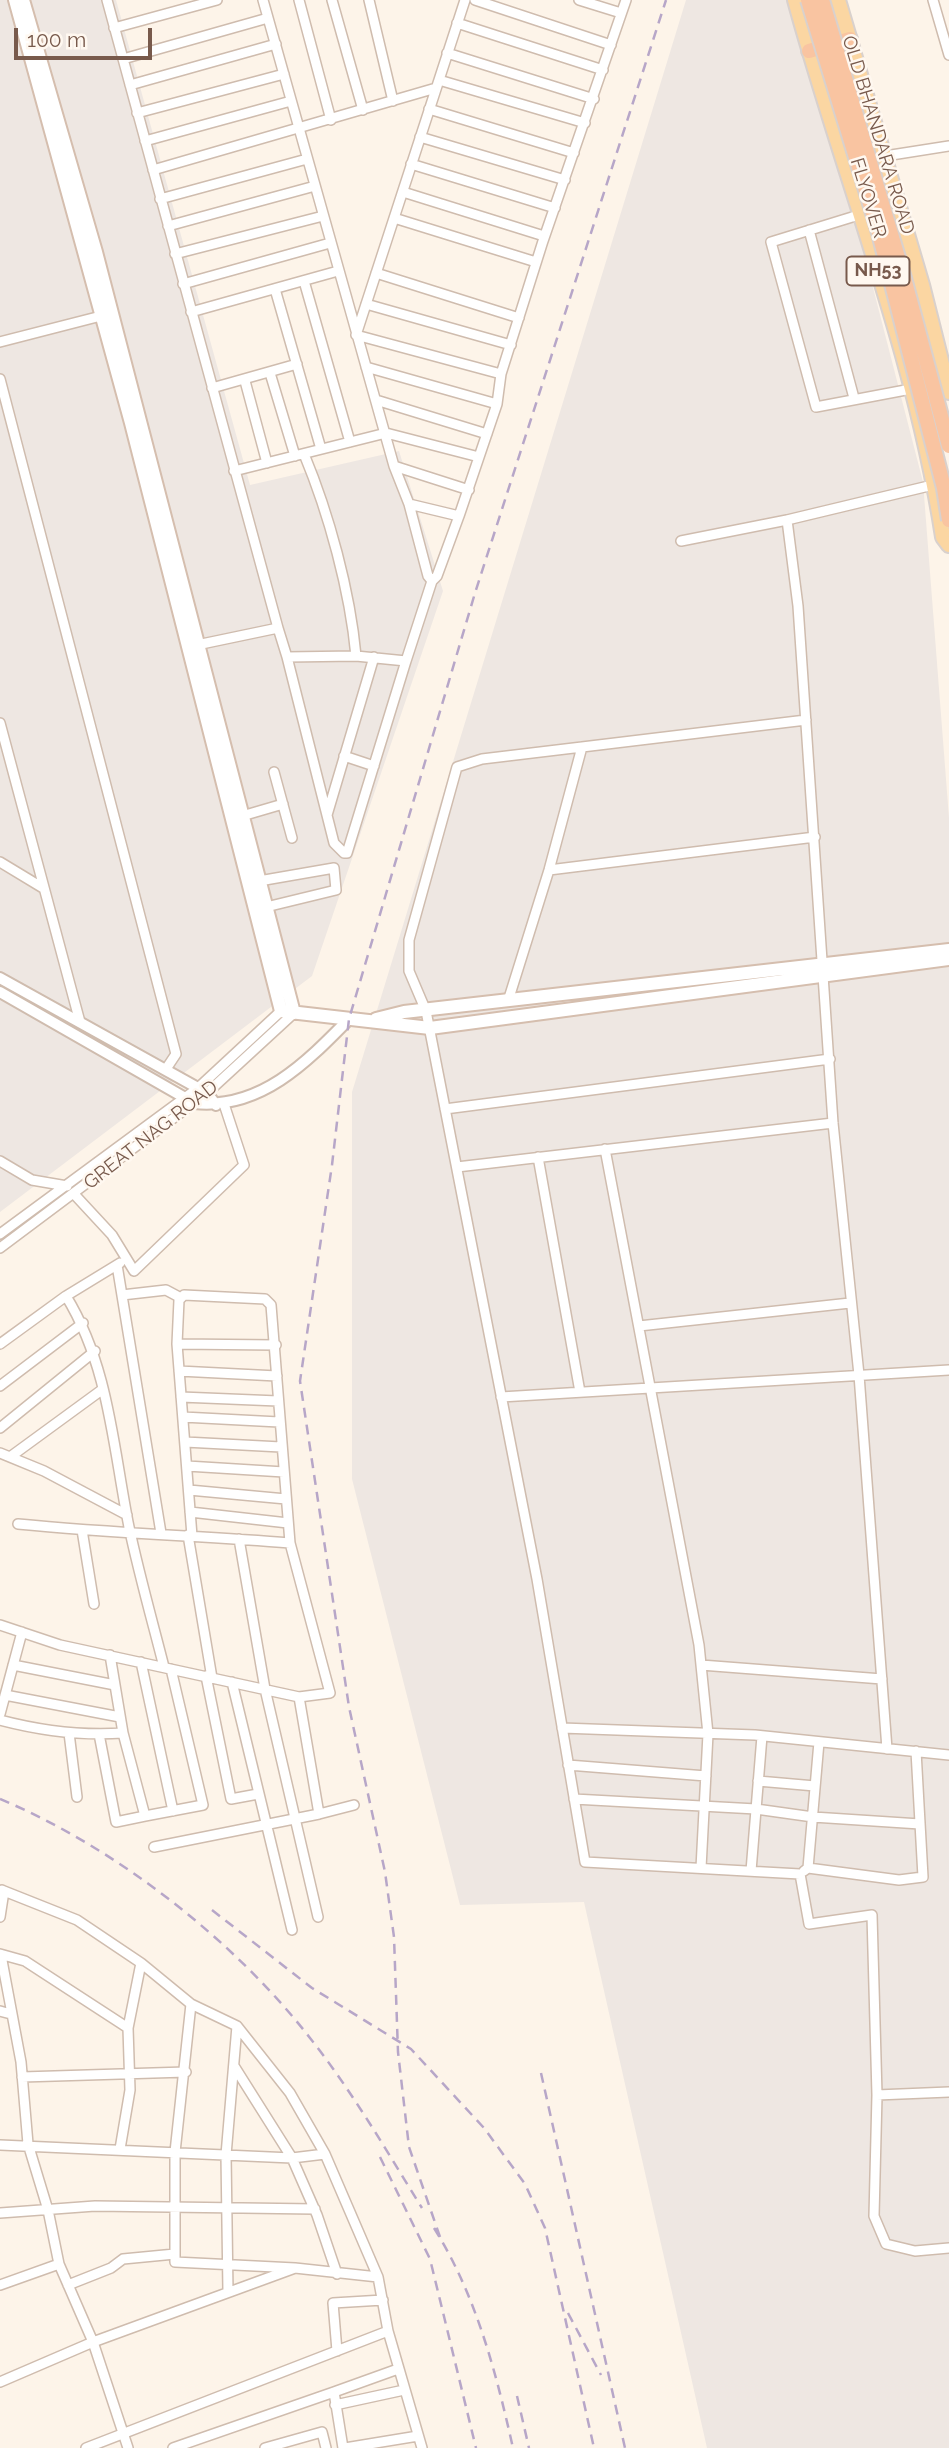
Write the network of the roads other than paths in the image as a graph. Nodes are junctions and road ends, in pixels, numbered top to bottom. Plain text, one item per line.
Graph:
1 (15, 0) edge
2 (23, 0) edge
3 (107, 0) edge
4 (217, 0) edge
5 (263, 0) edge
6 (299, 0) edge
7 (332, 0) edge
8 (369, 0) edge
9 (465, 0) edge
10 (475, 0) edge
11 (579, 0) edge
12 (626, 0) edge
13 (795, 0) edge
14 (808, 0) edge
15 (822, 0) edge
16 (838, 0) edge
17 (933, 0) edge
18 (621, 13) junction
19 (268, 18) junction
20 (457, 23) junction
21 (114, 28) junction
22 (850, 39) junction
23 (276, 44) junction
24 (611, 45) junction
25 (809, 51) junction
26 (447, 53) junction
27 (949, 55) edge
28 (123, 59) junction
29 (603, 70) junction
30 (284, 74) junction
31 (437, 84) junction
32 (130, 85) junction
33 (594, 99) junction
34 (291, 101) junction
35 (393, 101) junction
36 (429, 108) junction
37 (363, 110) junction
38 (137, 113) junction
39 (331, 120) junction
40 (585, 123) junction
41 (299, 129) junction
42 (420, 137) junction
43 (145, 141) junction
44 (949, 146) edge
45 (574, 153) junction
46 (885, 156) junction
47 (307, 159) junction
48 (411, 164) junction
49 (153, 170) junction
50 (565, 180) junction
51 (315, 186) junction
52 (402, 192) junction
53 (160, 199) junction
54 (555, 208) junction
55 (862, 214) junction
56 (323, 216) junction
57 (394, 218) junction
58 (168, 226) junction
59 (809, 230) junction
60 (544, 236) junction
61 (330, 243) junction
62 (90, 254) junction
63 (175, 254) junction
64 (536, 262) junction
65 (338, 271) junction
66 (376, 273) junction
67 (304, 281) junction
68 (183, 284) junction
69 (275, 289) junction
70 (366, 304) junction
71 (191, 312) junction
72 (101, 316) junction
73 (519, 318) junction
74 (356, 335) junction
75 (0, 342) edge
76 (510, 345) junction
77 (297, 364) junction
78 (366, 367) junction
79 (270, 373) junction
80 (501, 374) junction
81 (0, 379) edge
82 (245, 381) junction
83 (212, 388) junction
84 (911, 389) junction
85 (949, 393) edge
86 (854, 398) junction
87 (376, 400) junction
88 (497, 404) junction
89 (386, 433) junction
90 (487, 434) junction
91 (350, 442) junction
92 (949, 446) edge
93 (321, 449) junction
94 (300, 455) junction
95 (479, 457) junction
96 (267, 463) junction
97 (394, 466) junction
98 (234, 471) junction
99 (942, 483) edge
100 (469, 490) junction
101 (409, 504) junction
102 (459, 516) junction
103 (787, 520) junction
104 (949, 520) edge
105 (681, 541) dead end
106 (949, 545) edge
107 (432, 580) junction
108 (278, 628) junction
109 (192, 646) junction
110 (356, 656) junction
111 (287, 657) junction
112 (374, 657) junction
113 (406, 661) junction
114 (806, 720) junction
115 (0, 723) edge
116 (582, 747) junction
117 (344, 756) junction
118 (374, 766) junction
119 (274, 772) dead end
120 (283, 804) junction
121 (242, 816) junction
122 (326, 817) junction
123 (815, 837) junction
124 (292, 838) dead end
125 (0, 862) edge
126 (549, 870) junction
127 (259, 881) junction
128 (43, 888) junction
129 (266, 907) junction
130 (947, 952) edge
131 (825, 972) junction
132 (0, 978) edge
133 (0, 992) edge
134 (508, 1001) junction
135 (426, 1011) junction
136 (288, 1012) junction
137 (349, 1019) junction
138 (369, 1021) junction
139 (80, 1022) junction
140 (430, 1028) junction
141 (75, 1035) junction
142 (830, 1059) junction
143 (166, 1069) junction
144 (158, 1080) junction
145 (203, 1090) junction
146 (190, 1100) junction
147 (220, 1105) junction
148 (444, 1109) junction
149 (833, 1123) junction
150 (605, 1149) junction
151 (538, 1157) junction
152 (0, 1161) edge
153 (457, 1167) junction
154 (67, 1186) junction
155 (74, 1194) junction
156 (0, 1234) edge
157 (0, 1248) edge
158 (127, 1259) junction
159 (117, 1265) junction
160 (122, 1295) junction
161 (66, 1296) junction
162 (181, 1298) junction
163 (850, 1303) junction
164 (83, 1323) junction
165 (639, 1326) junction
166 (0, 1344) edge
167 (177, 1344) junction
168 (276, 1345) junction
169 (95, 1351) junction
170 (949, 1370) edge
171 (179, 1371) junction
172 (859, 1375) junction
173 (277, 1376) junction
174 (0, 1386) edge
175 (651, 1388) junction
176 (103, 1389) junction
177 (580, 1392) junction
178 (181, 1397) junction
179 (501, 1397) junction
180 (278, 1402) junction
181 (183, 1417) junction
182 (279, 1422) junction
183 (0, 1428) edge
184 (185, 1442) junction
185 (281, 1447) junction
186 (0, 1453) edge
187 (10, 1457) junction
188 (187, 1466) junction
189 (284, 1472) junction
190 (188, 1490) junction
191 (286, 1499) junction
192 (190, 1512) junction
193 (127, 1516) junction
194 (288, 1523) junction
195 (18, 1524) dead end
196 (82, 1530) junction
197 (130, 1531) junction
198 (161, 1533) junction
199 (190, 1536) junction
200 (239, 1539) junction
201 (290, 1543) junction
202 (94, 1604) dead end
203 (0, 1625) edge
204 (22, 1632) junction
205 (110, 1655) junction
206 (141, 1662) junction
207 (13, 1665) junction
208 (701, 1665) junction
209 (168, 1668) junction
210 (209, 1677) junction
211 (881, 1679) junction
212 (232, 1682) junction
213 (115, 1685) junction
214 (265, 1689) junction
215 (5, 1695) junction
216 (299, 1697) junction
217 (0, 1714) edge
218 (120, 1717) junction
219 (0, 1720) edge
220 (562, 1728) junction
221 (69, 1733) junction
222 (123, 1733) junction
223 (99, 1734) junction
224 (708, 1734) junction
225 (762, 1736) junction
226 (819, 1742) junction
227 (887, 1749) junction
228 (916, 1751) junction
229 (949, 1755) edge
230 (568, 1765) junction
231 (706, 1776) junction
232 (758, 1781) junction
233 (815, 1786) junction
234 (258, 1794) junction
235 (77, 1797) dead end
236 (574, 1799) junction
237 (354, 1805) dead end
238 (704, 1806) junction
239 (756, 1809) junction
240 (173, 1811) junction
241 (319, 1814) junction
242 (145, 1816) junction
243 (813, 1817) junction
244 (293, 1819) junction
245 (920, 1824) junction
246 (267, 1825) junction
247 (154, 1847) dead end
248 (701, 1868) junction
249 (751, 1871) junction
250 (804, 1871) junction
251 (2, 1890) edge
252 (0, 1917) edge
253 (318, 1917) dead end
254 (292, 1930) dead end
255 (1, 1955) edge
256 (141, 1963) junction
257 (191, 2004) junction
258 (0, 2011) edge
259 (11, 2014) junction
260 (237, 2026) junction
261 (128, 2028) junction
262 (234, 2066) junction
263 (186, 2072) junction
264 (129, 2073) junction
265 (22, 2077) junction
266 (949, 2092) edge
267 (877, 2095) junction
268 (28, 2144) junction
269 (0, 2145) edge
270 (120, 2148) junction
271 (175, 2152) junction
272 (325, 2154) junction
273 (226, 2155) junction
274 (292, 2158) junction
275 (174, 2209) junction
276 (227, 2209) junction
277 (315, 2209) junction
278 (48, 2210) junction
279 (0, 2213) edge
280 (949, 2248) edge
281 (175, 2254) junction
282 (59, 2264) junction
283 (227, 2264) junction
284 (295, 2268) junction
285 (337, 2274) junction
286 (378, 2277) junction
287 (0, 2286) edge
288 (68, 2286) junction
289 (228, 2292) junction
290 (383, 2300) junction
291 (388, 2331) junction
292 (93, 2342) junction
293 (337, 2351) junction
294 (398, 2369) junction
295 (0, 2382) edge
296 (404, 2390) junction
297 (334, 2392) junction
298 (335, 2405) junction
299 (125, 2432) junction
300 (418, 2436) junction
301 (270, 2447) edge
302 (344, 2447) edge
303 (86, 2448) edge
304 (128, 2448) edge
305 (173, 2448) edge
306 (328, 2448) edge
307 (422, 2448) edge

1 - 62 main road
2 - 62 main road
3 - 21 street
4 - 21 street
5 - 19 street
6 - 39 street
7 - 37 street
8 - 35 street
9 - 20 street
10 - 24 street
11 - 18 street
12 - 18 street
13 - 25 main road, NH53
14 - 104 highway, FLYOVER / NH53, bridge
15 - 92 highway, FLYOVER, bridge
16 - 22 main road, OLD BHANDARA ROAD / NH53
17 - 27 street
18 - 24 street
19 - 23 street
19 - 28 street
20 - 26 street
20 - 29 street
21 - 28 street
22 - 25 highway
22 - 46 main road, OLD BHANDARA ROAD / NH53
23 - 30 street
23 - 32 street
24 - 29 street
25 - 55 main road, NH53
26 - 31 street
26 - 33 street
28 - 32 street
29 - 33 street
30 - 34 street
30 - 38 street
31 - 35 street
31 - 36 street
31 - 40 street
32 - 38 street
33 - 40 street
34 - 41 street
34 - 43 street
35 - 37 street
36 - 42 street
36 - 45 street
37 - 39 street
38 - 43 street
39 - 41 street
40 - 45 street
41 - 47 street
41 - 49 street
42 - 48 street
42 - 50 street
43 - 49 street
44 - 46 street
45 - 50 street
46 - 85 main road, OLD BHANDARA ROAD / NH53
47 - 51 street
47 - 53 street
48 - 52 street
48 - 54 street
49 - 53 street
50 - 54 street
51 - 56 street
51 - 58 street
52 - 57 street
52 - 60 street
53 - 58 street
54 - 60 street
55 - 59 street
55 - 84 main road, NH53
56 - 61 street
56 - 63 street
57 - 64 street
57 - 66 street
58 - 63 street
59 - 86 street
59 - 86 street
60 - 64 street
61 - 65 street
61 - 68 street
62 - 72 main road
62 - 109 main road
63 - 68 street
64 - 73 street
65 - 67 street
65 - 74 street
66 - 70 street
66 - 73 street
67 - 69 street
67 - 91 street
68 - 71 street
69 - 71 street
69 - 77 street
70 - 74 street
70 - 76 street
71 - 83 street
72 - 75 street
72 - 109 main road
73 - 76 street
74 - 78 street
74 - 80 street
76 - 80 street
77 - 79 street
77 - 93 street
78 - 87 street
78 - 88 street
79 - 82 street
79 - 94 street
80 - 88 street
81 - 143 street
82 - 83 street
82 - 96 street
83 - 98 street
84 - 86 street
84 - 99 main road, NH53
87 - 89 street
87 - 90 street
88 - 90 street
89 - 91 street
89 - 95 street
89 - 97 street
90 - 95 street
91 - 93 street
93 - 94 street
94 - 96 street
94 - 110 street
95 - 100 street
96 - 98 street
97 - 100 street
97 - 101 street
98 - 108 street
99 - 103 street
99 - 106 main road, NH53
100 - 102 street
101 - 102 street
101 - 107 street
102 - 107 street
103 - 105 street
103 - 114 street
107 - 113 street
108 - 109 street
108 - 111 street
109 - 121 main road
109 - 136 main road
110 - 111 street
110 - 112 street
111 - 122 street
112 - 113 street
112 - 117 street
113 - 118 street
114 - 116 street
114 - 123 street
115 - 128 street
116 - 126 street
116 - 135 street
117 - 118 street
117 - 122 street
118 - 122 street
119 - 120 street
120 - 121 street
120 - 124 street
121 - 127 main road
123 - 126 street
123 - 131 street
125 - 128 street
126 - 134 street
127 - 129 main road
127 - 129 street
128 - 139 street
129 - 136 main road
130 - 131 main road
131 - 134 main road
131 - 140 main road
131 - 142 street
132 - 139 street
133 - 141 street
134 - 135 main road
135 - 138 main road
135 - 140 street
136 - 137 main road
136 - 145 street, GREAT NAG ROAD
137 - 138 main road
137 - 147 street
138 - 140 main road
139 - 141 street
139 - 143 street
140 - 148 street
141 - 144 street
142 - 148 street
142 - 149 street
143 - 144 street
143 - 145 street
144 - 146 street
145 - 146 street, GREAT NAG ROAD
145 - 147 street
146 - 147 street
146 - 154 street
146 - 155 street, GREAT NAG ROAD
147 - 158 street
148 - 153 street
149 - 150 street
149 - 163 street
150 - 151 street
150 - 165 street
151 - 153 street
151 - 177 street
152 - 154 street
153 - 179 street
154 - 156 street
155 - 157 street, GREAT NAG ROAD
155 - 158 street
158 - 159 street
159 - 160 street
159 - 161 street
160 - 162 street
160 - 198 street
161 - 164 street
161 - 166 street
162 - 167 street
162 - 168 street
163 - 165 street
163 - 172 street
164 - 169 street
164 - 174 street
165 - 175 street
167 - 168 street
167 - 171 street
168 - 173 street
169 - 176 street
169 - 183 street
170 - 172 street
171 - 173 street
171 - 178 street
172 - 175 street
172 - 211 street
173 - 180 street
175 - 177 street
175 - 208 street
176 - 187 street
176 - 193 street
177 - 179 street
178 - 180 street
178 - 181 street
179 - 220 street
180 - 182 street
181 - 182 street
181 - 184 street
182 - 185 street
184 - 185 street
184 - 188 street
185 - 189 street
186 - 187 street
187 - 193 street
188 - 189 street
188 - 190 street
189 - 191 street
190 - 191 street
190 - 192 street
191 - 194 street
192 - 194 street
192 - 199 street
193 - 197 street
194 - 201 street
195 - 196 street
196 - 197 street
196 - 202 street
197 - 198 street
197 - 209 street
198 - 199 street
199 - 200 street
199 - 210 street
200 - 201 street
200 - 214 street
201 - 216 street
203 - 204 street
204 - 205 street
204 - 207 street
205 - 206 street
205 - 213 street
206 - 209 street
206 - 240 street
207 - 213 street
207 - 215 street
208 - 211 street
208 - 224 street
209 - 210 street
209 - 240 street
210 - 212 street
210 - 234 street
211 - 227 street
212 - 214 street
212 - 234 street
213 - 218 street
214 - 216 street
214 - 244 street
215 - 217 street
215 - 218 street
216 - 241 street
218 - 222 street
219 - 221 street
220 - 224 street
220 - 230 street
221 - 223 street
221 - 235 street
222 - 223 street
222 - 242 street
223 - 242 street
224 - 225 street
224 - 231 street
225 - 226 street
225 - 232 street
226 - 227 street
226 - 233 street
227 - 228 street
228 - 229 street
228 - 245 street
230 - 231 street
230 - 236 street
231 - 238 street
232 - 233 street
232 - 239 street
233 - 243 street
234 - 246 street
236 - 238 street
236 - 248 street
237 - 241 street
238 - 239 street
238 - 248 street
239 - 243 street
239 - 249 street
240 - 242 street
241 - 244 street
243 - 245 street
243 - 250 street
244 - 246 street
244 - 253 street
245 - 250 street
246 - 247 street
246 - 254 street
248 - 249 street
249 - 250 street
250 - 267 street
251 - 252 street
251 - 256 street
255 - 259 street
255 - 261 street
256 - 257 street
256 - 261 street
257 - 260 street
257 - 263 street
258 - 259 street
259 - 265 street
260 - 262 street
260 - 272 street
261 - 264 street
262 - 273 street
262 - 274 street
263 - 264 street
263 - 271 street
264 - 265 street
264 - 270 street
265 - 268 street
266 - 267 street
267 - 280 street
268 - 269 street
268 - 270 street
268 - 278 street
270 - 271 street
271 - 273 street
271 - 275 street
272 - 274 street
272 - 286 street
273 - 274 street
273 - 276 street
274 - 277 street
275 - 276 street
275 - 278 street
275 - 281 street
276 - 277 street
276 - 283 street
277 - 285 street
278 - 279 street
278 - 282 street
281 - 283 street
281 - 288 street
282 - 287 street
282 - 288 street
283 - 284 street
283 - 289 street
284 - 285 street
284 - 289 street
285 - 286 street
286 - 290 street
288 - 292 street
289 - 292 street
290 - 291 street
290 - 293 street
291 - 293 street
291 - 294 street
292 - 295 street
292 - 299 street
293 - 299 street
294 - 296 street
294 - 297 street
296 - 298 street
296 - 300 street
297 - 298 street
297 - 305 street
298 - 302 street
299 - 303 street
299 - 304 street
300 - 302 street
300 - 307 street
301 - 306 street
302 - 306 street

